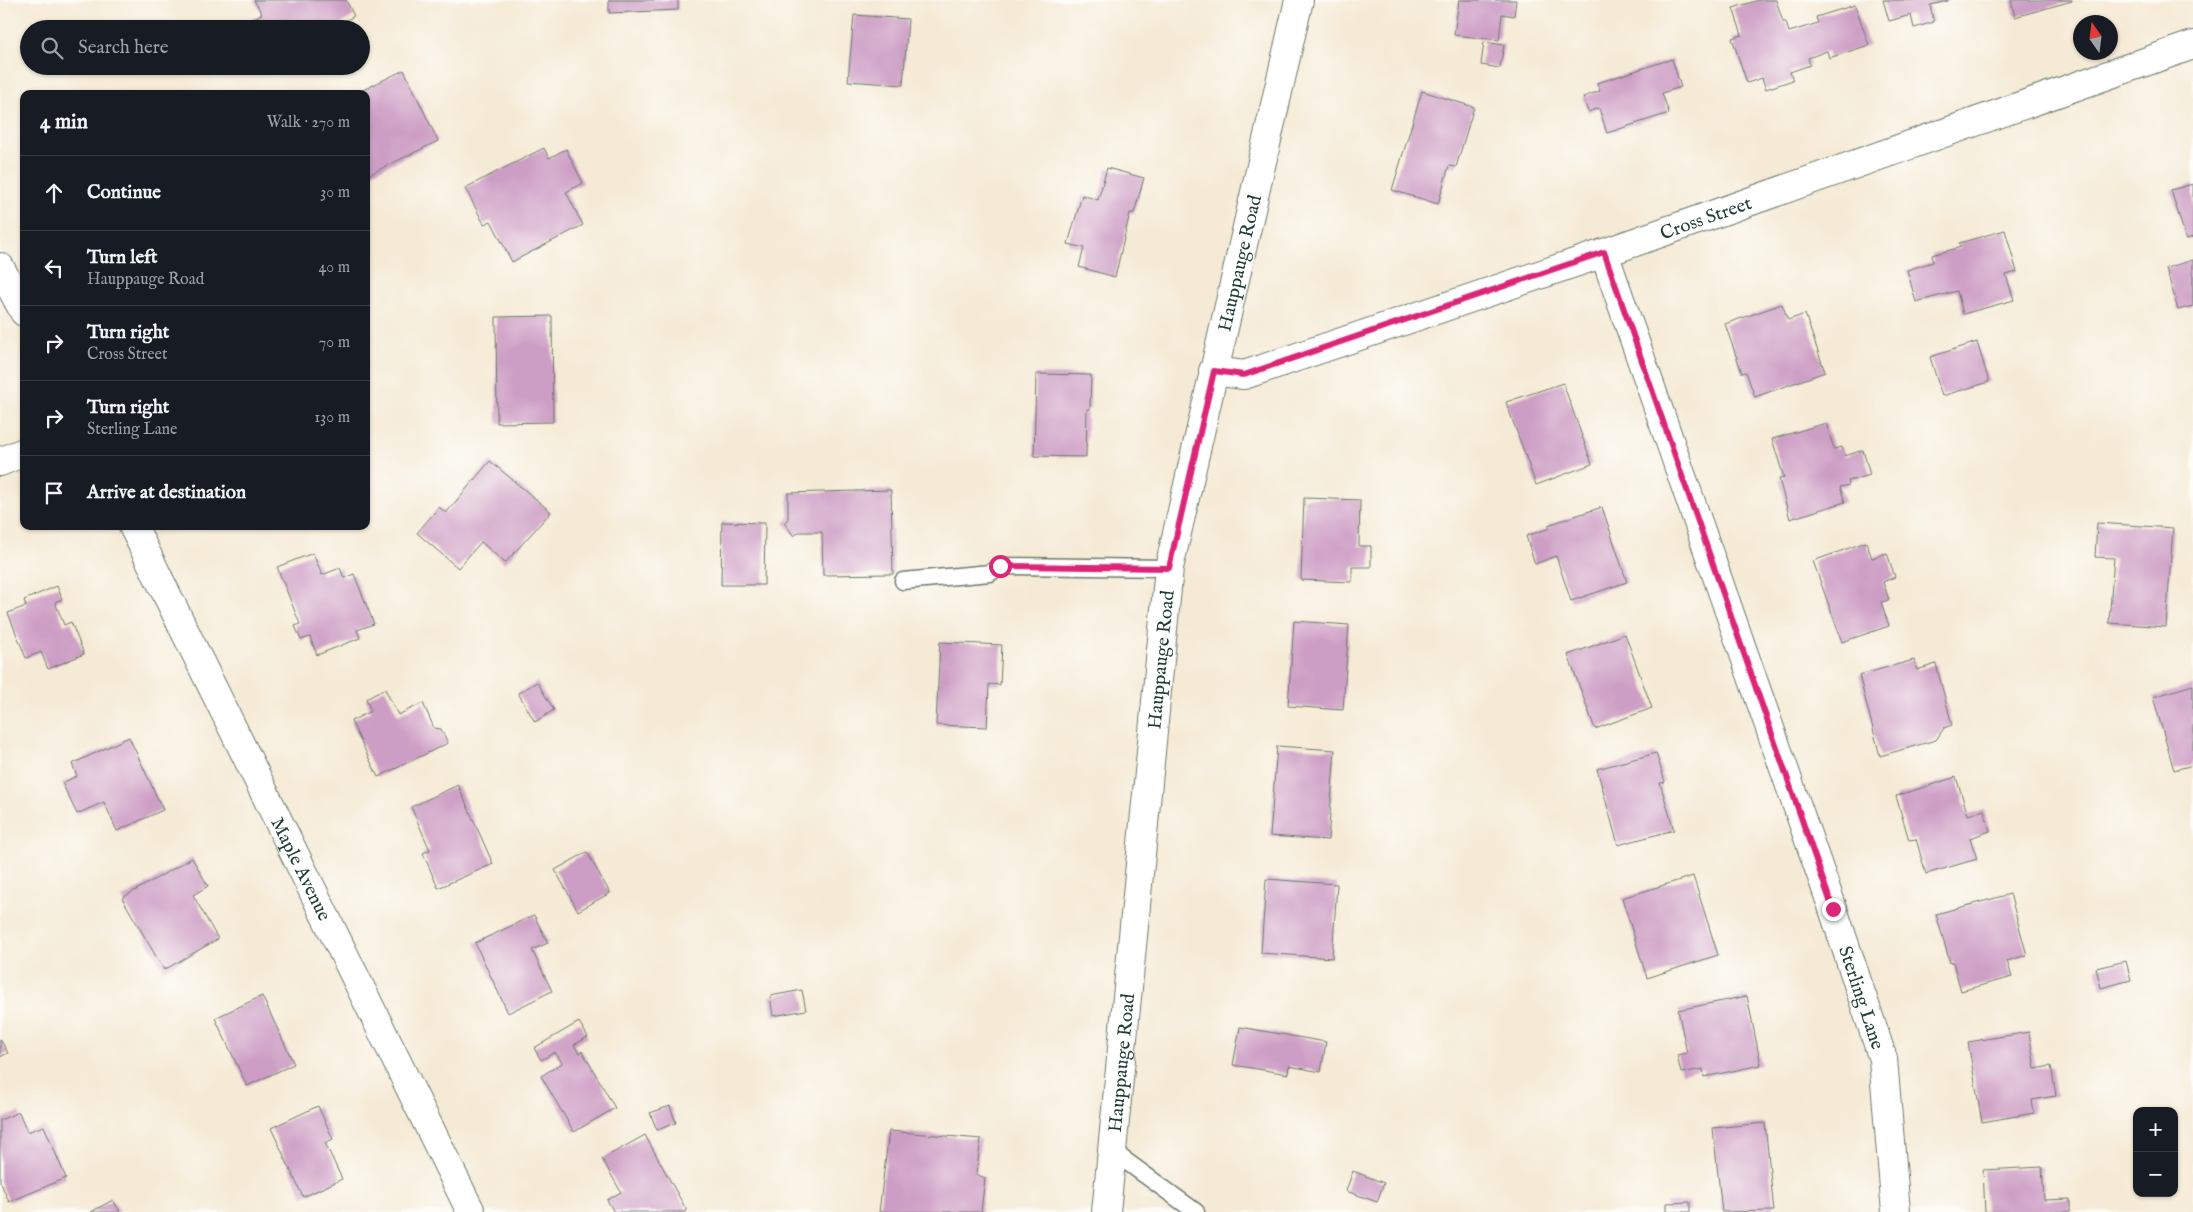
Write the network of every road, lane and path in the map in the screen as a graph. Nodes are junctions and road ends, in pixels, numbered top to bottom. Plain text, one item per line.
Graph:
1 (1299, 0) edge
2 (2193, 45) edge
3 (1604, 252) junction
4 (0, 266) edge
5 (20, 304) edge
6 (1214, 371) junction
7 (20, 454) edge
8 (0, 462) edge
9 (135, 530) edge
10 (1169, 568) junction
11 (903, 581) dead end
12 (1112, 1151) junction
13 (471, 1212) edge
14 (1106, 1212) edge
15 (1196, 1212) edge
16 (1896, 1212) edge

1 - 6 street, Hauppauge Road
2 - 3 street, Cross Street
3 - 6 street, Cross Street
3 - 16 street, Sterling Lane
4 - 5 street
6 - 10 street, Hauppauge Road
7 - 8 street
9 - 13 street, Maple Avenue
10 - 11 lane
10 - 12 street, Hauppauge Road
12 - 14 street, Hauppauge Road
12 - 15 lane

